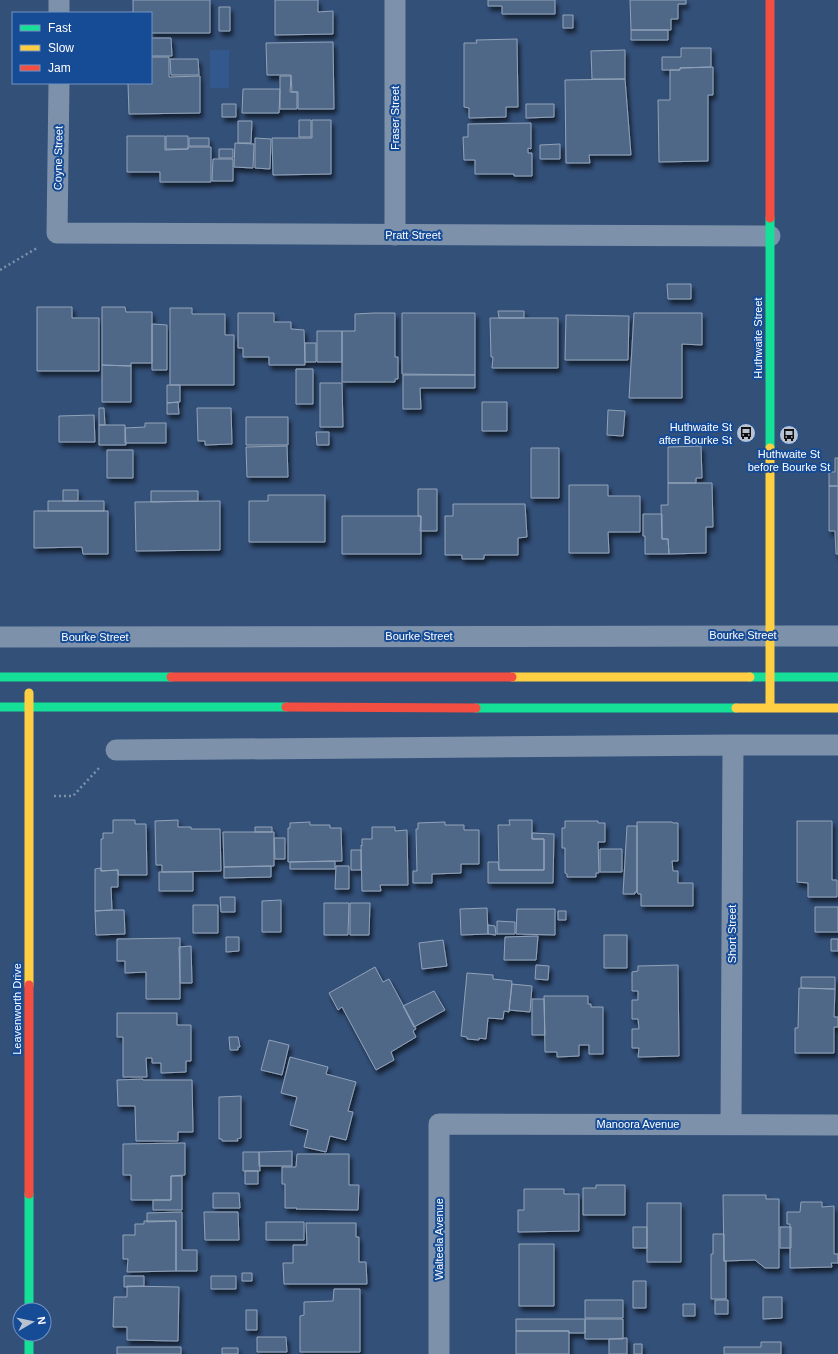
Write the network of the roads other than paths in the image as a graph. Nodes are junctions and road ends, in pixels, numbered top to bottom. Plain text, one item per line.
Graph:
1 (59, 0) edge
2 (395, 0) edge
3 (770, 0) edge
4 (59, 12) edge
5 (58, 84) edge
6 (57, 233) joint
7 (395, 235) junction
8 (770, 236) junction
9 (770, 635) junction
10 (838, 636) edge
11 (0, 637) edge
12 (0, 677) edge
13 (29, 677) junction
14 (770, 677) junction
15 (838, 677) edge
16 (28, 707) junction
17 (0, 708) edge
18 (770, 708) junction
19 (838, 708) edge
20 (733, 745) junction
21 (838, 746) edge
22 (116, 750) road end
23 (439, 1124) joint
24 (731, 1124) junction
25 (838, 1125) edge
26 (29, 1302) edge
27 (29, 1342) edge
28 (29, 1354) edge
29 (439, 1354) edge

1 - 4 street
2 - 7 street, Fraser Street
3 - 8 main road, Huthwaite Street
5 - 6 street, Coyne Street
6 - 7 street, Pratt Street
7 - 8 street, Pratt Street
8 - 9 main road, Huthwaite Street
9 - 10 street, Bourke Street
9 - 11 street, Bourke Street
9 - 14 main road, Huthwaite Street
12 - 13 main road
13 - 14 main road
13 - 16 main road, Leavenworth Drive
14 - 15 main road
14 - 18 main road, Huthwaite Street
16 - 17 main road
16 - 18 main road
16 - 26 main road, Leavenworth Drive
18 - 19 main road
20 - 21 street
20 - 22 street
20 - 24 street, Short Street
23 - 24 street, Manoora Avenue
23 - 29 street, Walteela Avenue
24 - 25 street, Manoora Avenue
27 - 28 main road

